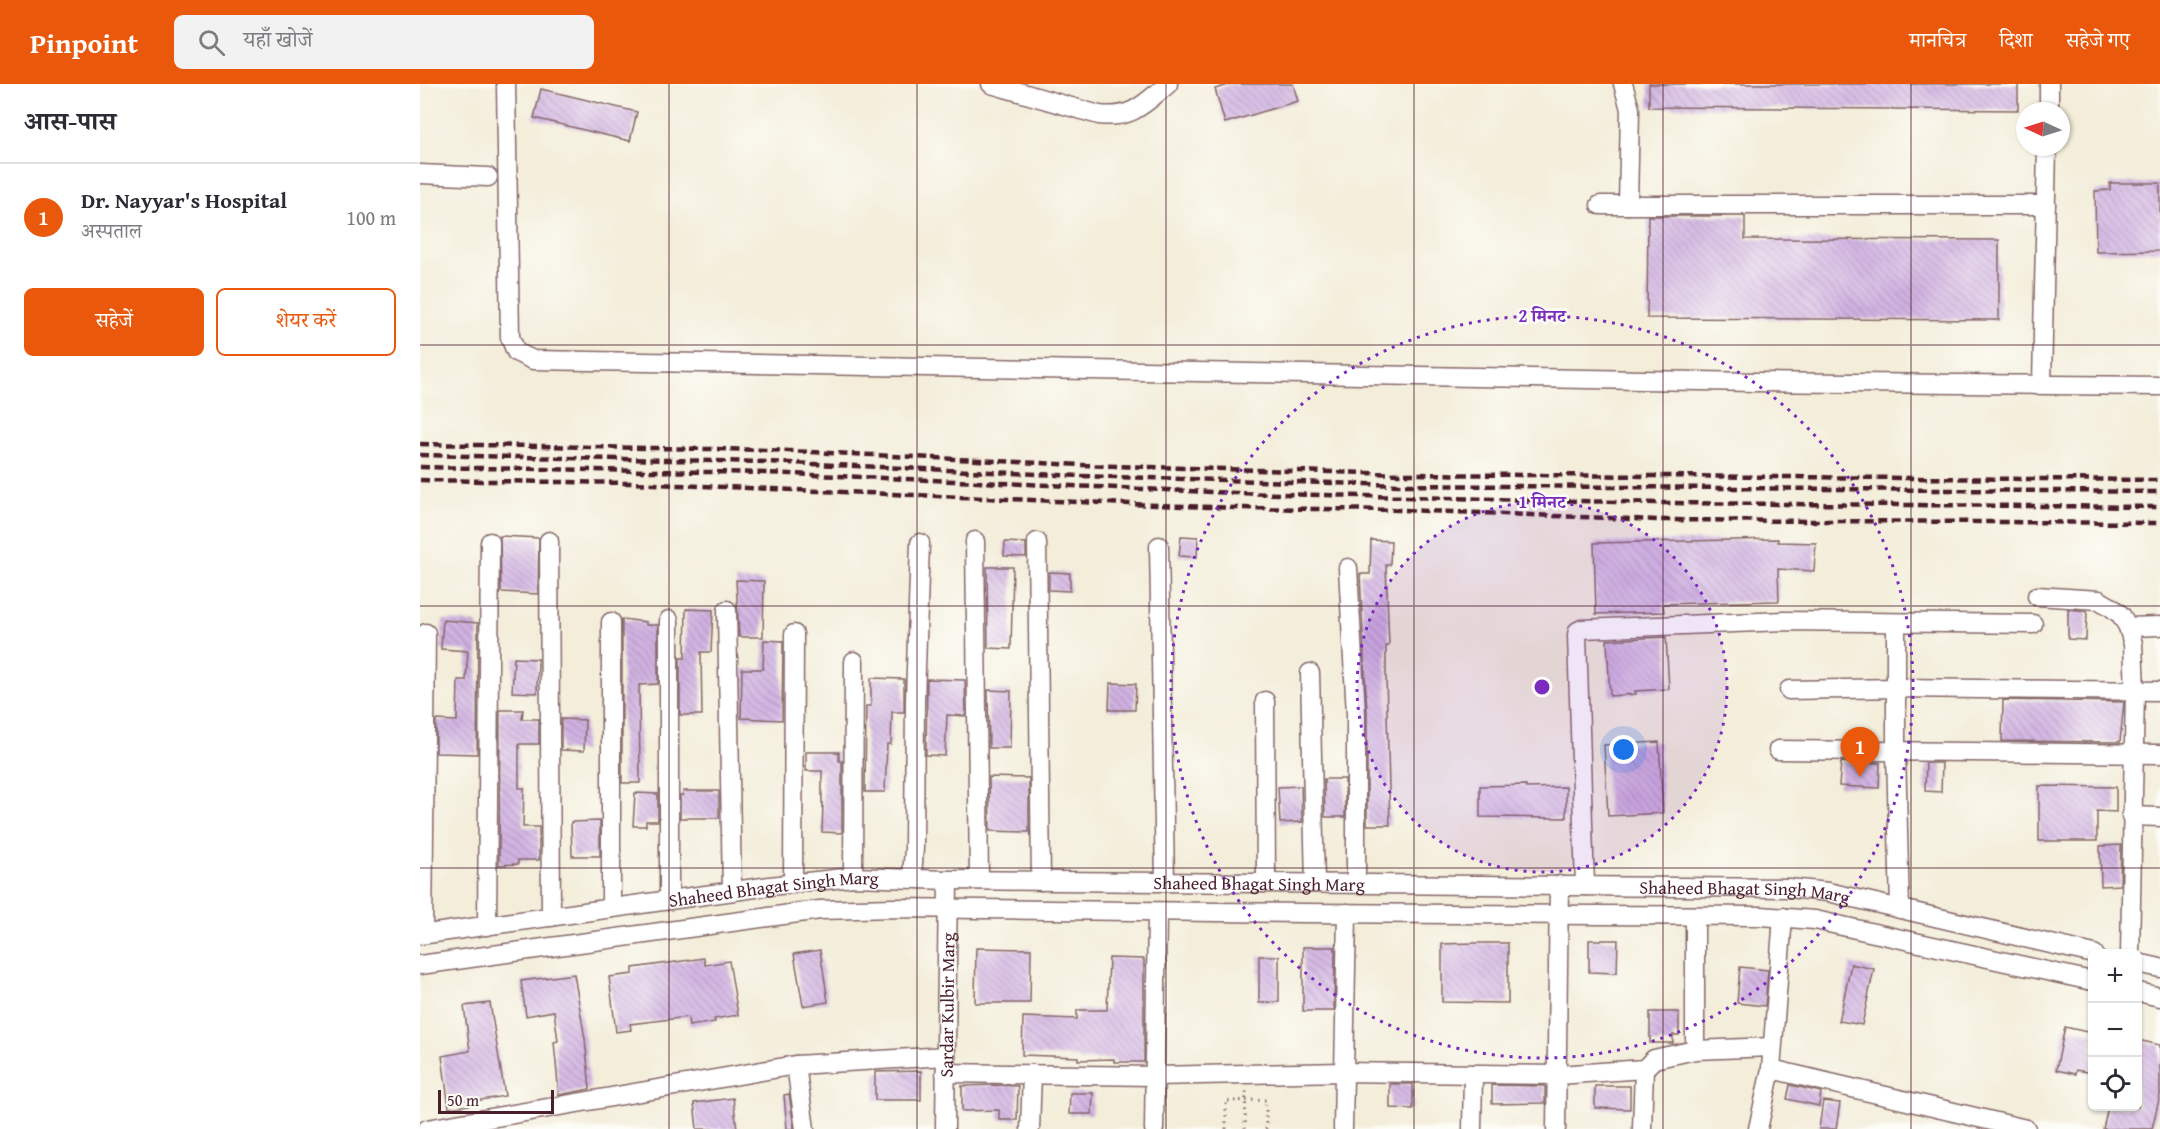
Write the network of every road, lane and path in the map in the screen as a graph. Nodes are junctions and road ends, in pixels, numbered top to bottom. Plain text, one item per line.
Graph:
1 (506, 84) edge
2 (991, 84) edge
3 (1168, 84) edge
4 (1623, 84) edge
5 (2049, 84) edge
6 (2049, 102) edge
7 (2048, 156) edge
8 (420, 174) edge
9 (488, 177) dead end
10 (1600, 205) dead end
11 (1628, 205) junction
12 (2046, 205) junction
13 (2042, 384) junction
14 (2160, 386) edge
15 (549, 541) dead end
16 (975, 541) dead end
17 (490, 542) dead end
18 (1037, 542) dead end
19 (920, 543) dead end
20 (1160, 546) dead end
21 (1348, 568) dead end
22 (2037, 596) dead end
23 (727, 610) dead end
24 (669, 620) dead end
25 (611, 622) dead end
26 (1896, 624) junction
27 (2033, 624) dead end
28 (2160, 626) edge
29 (2128, 627) junction
30 (426, 633) dead end
31 (794, 634) dead end
32 (854, 661) dead end
33 (1310, 673) dead end
34 (1897, 688) junction
35 (1790, 690) dead end
36 (2135, 691) junction
37 (2160, 691) edge
38 (1265, 701) dead end
39 (1778, 750) dead end
40 (1896, 752) junction
41 (2133, 754) junction
42 (2160, 754) edge
43 (2131, 816) junction
44 (2160, 817) edge
45 (854, 877) junction
46 (912, 878) junction
47 (948, 880) junction
48 (979, 880) junction
49 (1041, 881) junction
50 (1165, 882) junction
51 (1266, 883) junction
52 (1315, 883) junction
53 (1356, 883) junction
54 (793, 884) junction
55 (1559, 885) junction
56 (1585, 886) junction
57 (732, 891) junction
58 (669, 900) junction
59 (611, 908) junction
60 (948, 909) junction
61 (1900, 909) junction
62 (1157, 912) junction
63 (1347, 913) junction
64 (1559, 915) junction
65 (1695, 916) junction
66 (551, 917) junction
67 (1783, 918) junction
68 (487, 926) junction
69 (422, 934) edge
70 (2130, 949) edge
71 (2088, 953) edge
72 (2142, 964) edge
73 (420, 965) edge
74 (2160, 968) edge
75 (2088, 980) edge
76 (2142, 993) edge
77 (2160, 997) edge
78 (1695, 1039) dead end
79 (1772, 1047) junction
80 (946, 1064) junction
81 (796, 1065) junction
82 (1644, 1069) junction
83 (1771, 1069) junction
84 (1343, 1072) junction
85 (1032, 1074) junction
86 (1246, 1074) junction
87 (1473, 1074) junction
88 (1558, 1075) junction
89 (1155, 1076) junction
90 (1246, 1100) junction
91 (436, 1128) edge
92 (805, 1129) edge
93 (945, 1129) edge
94 (1030, 1129) edge
95 (1154, 1129) edge
96 (1226, 1129) edge
97 (1245, 1129) edge
98 (1266, 1129) edge
99 (1343, 1129) edge
100 (1472, 1129) edge
101 (1556, 1129) edge
102 (1642, 1129) edge
103 (1758, 1129) edge
104 (2026, 1129) edge

1 - 13 street
2 - 3 street
4 - 11 street
5 - 6 street
7 - 12 street
8 - 9 street
10 - 11 street
11 - 12 street
12 - 13 street
13 - 14 street
15 - 66 street
16 - 48 street
17 - 68 street
18 - 49 street
19 - 46 street
20 - 50 street
21 - 53 street
22 - 29 street
23 - 57 street
24 - 58 street
25 - 59 street
26 - 27 street
26 - 34 street
26 - 56 street
28 - 29 street
29 - 36 street
30 - 69 street
31 - 54 street
32 - 45 street
33 - 52 street
34 - 35 street
34 - 36 street
34 - 40 street
36 - 37 street
36 - 41 street
38 - 51 street
39 - 40 street
40 - 41 street
40 - 61 street
41 - 42 street
41 - 43 street
43 - 44 street
43 - 70 street
45 - 46 street, Shaheed Bhagat Singh Marg
45 - 54 street, Shaheed Bhagat Singh Marg
46 - 47 street, Shaheed Bhagat Singh Marg
47 - 48 street, Shaheed Bhagat Singh Marg
47 - 60 street, Sardar Kulbir Marg
48 - 49 street, Shaheed Bhagat Singh Marg
49 - 50 street, Shaheed Bhagat Singh Marg
50 - 51 street, Shaheed Bhagat Singh Marg
51 - 52 street, Shaheed Bhagat Singh Marg
52 - 53 street, Shaheed Bhagat Singh Marg
53 - 55 street, Shaheed Bhagat Singh Marg
54 - 57 street, Shaheed Bhagat Singh Marg
55 - 56 street, Shaheed Bhagat Singh Marg
55 - 64 street
56 - 61 street, Shaheed Bhagat Singh Marg
57 - 58 street, Shaheed Bhagat Singh Marg
58 - 59 street, Shaheed Bhagat Singh Marg
59 - 66 street, Shaheed Bhagat Singh Marg
60 - 62 street, Shaheed Bhagat Singh Marg
60 - 73 street, Shaheed Bhagat Singh Marg
60 - 80 street, Sardar Kulbir Marg
61 - 71 street, Shaheed Bhagat Singh Marg
62 - 63 street, Shaheed Bhagat Singh Marg
62 - 89 street
63 - 64 street, Shaheed Bhagat Singh Marg
63 - 84 street
64 - 65 street, Shaheed Bhagat Singh Marg
64 - 88 street
65 - 67 street, Shaheed Bhagat Singh Marg
65 - 78 street
66 - 68 street, Shaheed Bhagat Singh Marg
67 - 75 street, Shaheed Bhagat Singh Marg
67 - 79 street
68 - 69 street, Shaheed Bhagat Singh Marg
72 - 74 street
76 - 77 street
79 - 82 street
79 - 83 street
80 - 81 street
80 - 85 street
80 - 93 street, Sardar Kulbir Marg
81 - 91 street
81 - 92 street
82 - 88 street
82 - 102 street
83 - 103 street
83 - 104 street
84 - 86 street
84 - 87 street
84 - 99 street
85 - 89 street
85 - 94 street
86 - 89 street
86 - 90 path
87 - 88 street
87 - 100 street
88 - 101 street
89 - 95 street
90 - 96 path
90 - 97 path
90 - 98 path

